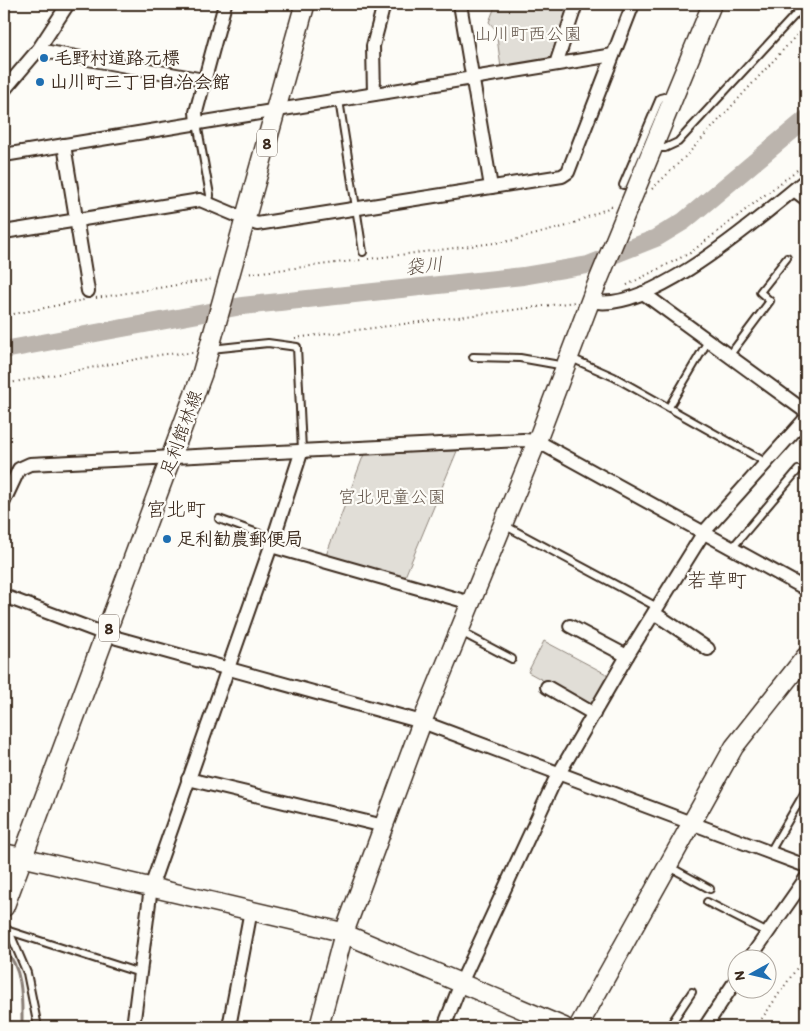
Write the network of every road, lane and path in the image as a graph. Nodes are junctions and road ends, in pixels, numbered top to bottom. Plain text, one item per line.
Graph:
1 (68, 4) edge
2 (222, 4) edge
3 (305, 4) edge
4 (384, 4) edge
5 (460, 4) edge
6 (576, 4) edge
7 (633, 4) edge
8 (712, 4) edge
9 (804, 4) edge
10 (806, 25) edge
11 (38, 50) junction
12 (613, 55) junction
13 (556, 64) junction
14 (472, 78) junction
15 (204, 80) junction
16 (4, 90) edge
17 (374, 94) junction
18 (674, 95) junction
19 (339, 100) junction
20 (276, 110) junction
21 (197, 123) junction
22 (64, 145) junction
23 (652, 148) junction
24 (4, 155) edge
25 (806, 163) edge
26 (806, 180) edge
27 (623, 185) dead end
28 (490, 187) junction
29 (794, 190) junction
30 (647, 192) dead end
31 (806, 200) edge
32 (209, 204) junction
33 (623, 204) junction
34 (357, 209) junction
35 (77, 220) junction
36 (246, 220) junction
37 (4, 232) edge
38 (363, 252) dead end
39 (787, 258) dead end
40 (231, 278) junction
41 (624, 287) dead end
42 (88, 291) dead end
43 (643, 293) junction
44 (587, 298) junction
45 (4, 316) edge
46 (295, 338) dead end
47 (708, 341) junction
48 (209, 350) junction
49 (473, 357) dead end
50 (729, 357) junction
51 (568, 362) junction
52 (4, 384) edge
53 (669, 407) junction
54 (806, 412) edge
55 (806, 418) edge
56 (537, 441) junction
57 (302, 450) junction
58 (173, 456) junction
59 (765, 464) junction
60 (798, 470) dead end
61 (4, 502) edge
62 (219, 519) dead end
63 (503, 524) junction
64 (704, 532) junction
65 (272, 542) junction
66 (732, 548) junction
67 (806, 589) edge
68 (4, 596) edge
69 (471, 603) junction
70 (656, 610) junction
71 (570, 626) dead end
72 (108, 629) junction
73 (459, 631) junction
74 (708, 649) dead end
75 (627, 656) junction
76 (806, 656) edge
77 (512, 659) dead end
78 (228, 669) junction
79 (547, 687) dead end
80 (594, 714) junction
81 (422, 722) junction
82 (559, 773) junction
83 (188, 779) junction
84 (806, 790) edge
85 (692, 822) junction
86 (384, 826) junction
87 (4, 852) edge
88 (770, 852) junction
89 (23, 857) junction
90 (667, 865) junction
91 (806, 866) edge
92 (806, 878) edge
93 (151, 887) junction
94 (710, 889) dead end
95 (707, 902) dead end
96 (4, 907) edge
97 (252, 910) junction
98 (6, 928) edge
99 (344, 933) junction
100 (768, 933) junction
101 (757, 948) edge
102 (806, 955) edge
103 (140, 973) junction
104 (461, 983) junction
105 (692, 992) dead end
106 (728, 992) edge
107 (38, 1027) edge
108 (133, 1027) edge
109 (229, 1027) edge
110 (319, 1027) edge
111 (444, 1027) edge
112 (564, 1027) edge
113 (578, 1027) edge
114 (669, 1027) edge
115 (705, 1027) edge
116 (756, 1027) edge

1 - 11 street
2 - 15 street
3 - 20 main road, 足利館林線 / 8
4 - 17 street
5 - 14 street
6 - 13 street
7 - 12 street
8 - 18 street
9 - 23 lane
10 - 30 path
11 - 15 street
11 - 16 street
12 - 13 street
12 - 28 street
13 - 14 street
14 - 17 street
14 - 28 street
15 - 21 street
17 - 19 street
18 - 23 street
18 - 27 lane
19 - 20 street
19 - 34 lane
20 - 21 street
20 - 36 main road, 足利館林線 / 8
21 - 22 street
21 - 32 lane
22 - 24 street
22 - 35 street
23 - 33 street
25 - 41 path
26 - 29 street
28 - 34 street
29 - 31 street
29 - 43 street
32 - 35 street
32 - 36 street
33 - 40 path
33 - 44 street
34 - 36 street
34 - 38 lane
35 - 37 street
35 - 42 street
36 - 40 main road, 足利館林線 / 8
39 - 50 lane
40 - 45 path
40 - 48 main road, 足利館林線 / 8
43 - 44 street
43 - 47 street
44 - 46 path
44 - 51 street
47 - 50 street
47 - 53 lane
48 - 52 path
48 - 57 lane
48 - 58 main road, 足利館林線 / 8
49 - 51 lane
50 - 54 street
51 - 53 lane
51 - 56 street
53 - 59 lane
55 - 59 street
56 - 57 street
56 - 63 street
56 - 64 street
57 - 58 street
57 - 65 street
58 - 61 street
58 - 72 main road, 足利館林線 / 8
59 - 64 street
60 - 66 lane
62 - 65 lane
63 - 69 street
63 - 70 lane
64 - 66 street
64 - 70 street
65 - 69 street
65 - 78 street
66 - 67 street
68 - 72 street
69 - 73 street
70 - 74 street
70 - 75 street
71 - 75 street
72 - 78 street
72 - 89 main road, 足利館林線 / 8
73 - 77 lane
73 - 81 street
75 - 80 street
76 - 85 street
78 - 81 street
78 - 83 street
79 - 80 street
80 - 82 street
81 - 82 street
81 - 86 street
82 - 85 street
82 - 104 street
83 - 86 street
83 - 93 street
84 - 88 lane
85 - 88 street
85 - 90 street
86 - 99 street
87 - 89 street
88 - 91 street
89 - 93 street
89 - 96 main road, 足利館林線 / 8
90 - 94 lane
90 - 113 street
92 - 100 street
93 - 97 street
93 - 103 street
95 - 100 lane
97 - 99 street
97 - 109 street
98 - 103 lane
98 - 107 lane
99 - 104 street
99 - 110 street
100 - 101 street
102 - 116 path
103 - 108 street
104 - 111 street
104 - 112 street
105 - 114 lane
106 - 115 street

